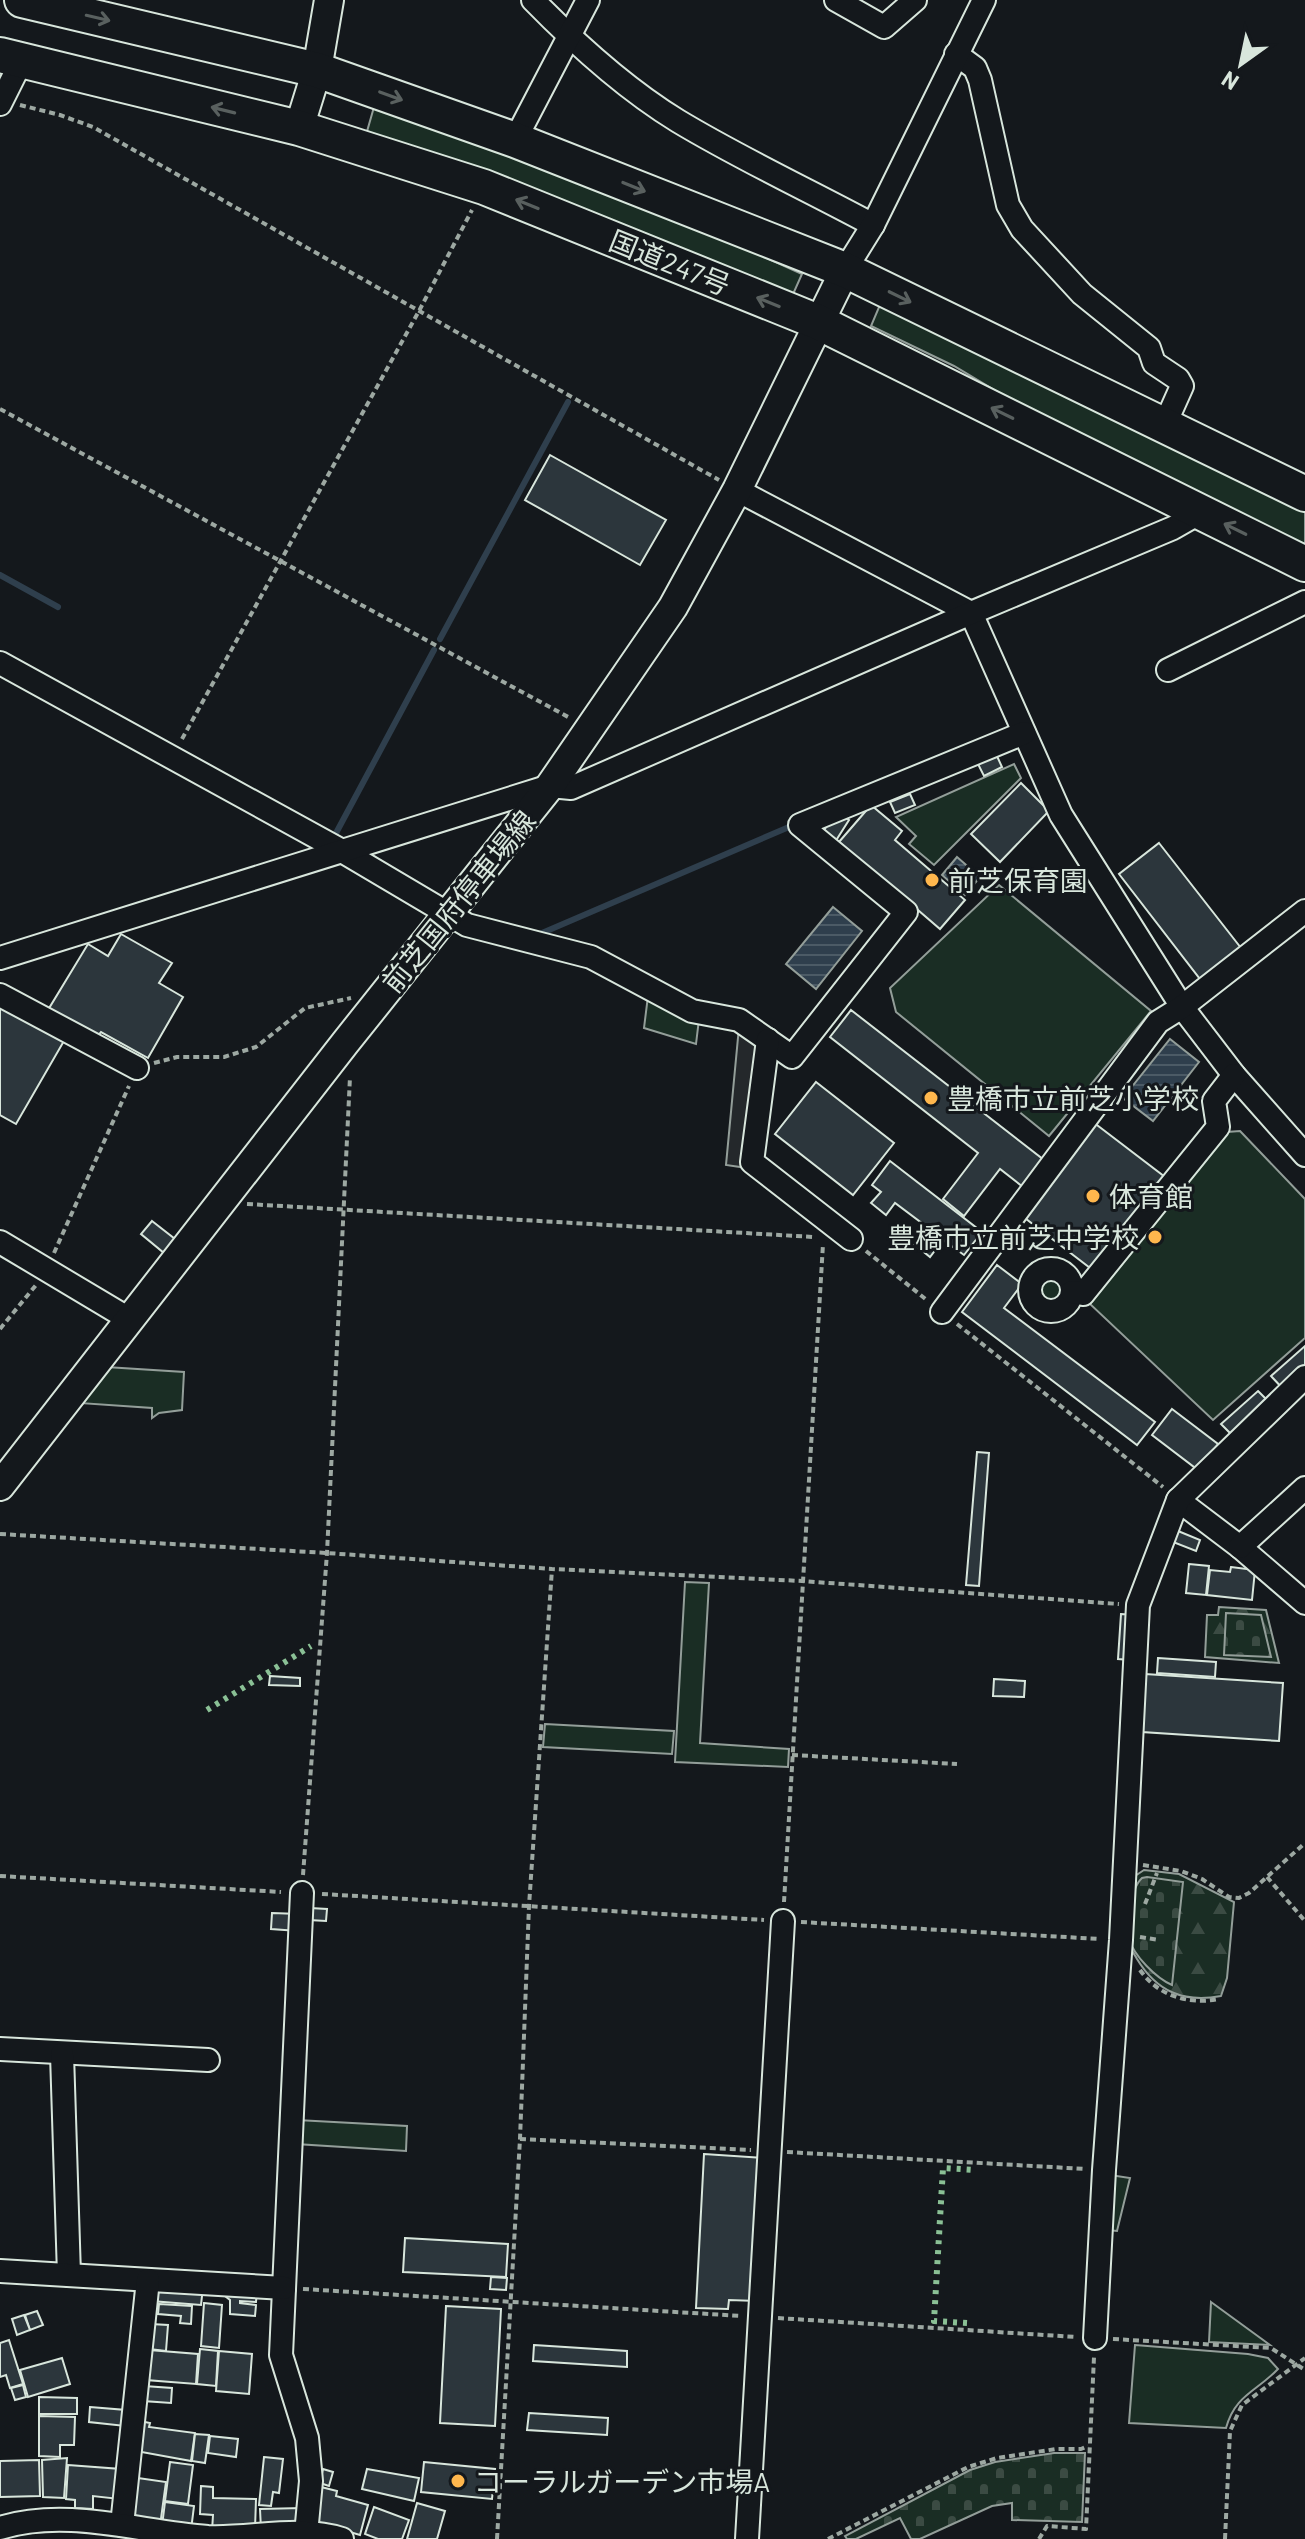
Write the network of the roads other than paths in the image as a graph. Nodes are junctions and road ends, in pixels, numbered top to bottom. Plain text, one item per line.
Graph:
1 (22, 0) edge
2 (329, 0) edge
3 (533, 0) edge
4 (588, 0) edge
5 (836, 0) edge
6 (915, 0) edge
7 (984, 0) edge
8 (62, 4) edge
9 (568, 36) junction
10 (956, 54) junction
11 (11, 58) edge
12 (317, 70) junction
13 (1, 102) edge
14 (299, 128) junction
15 (515, 140) junction
16 (873, 225) junction
17 (845, 270) junction
18 (818, 322) junction
19 (1165, 424) junction
20 (1301, 488) edge
21 (737, 490) junction
22 (1201, 512) junction
23 (1305, 564) edge
24 (1305, 602) edge
25 (971, 613) junction
26 (0, 663) edge
27 (1168, 670) dead end
28 (1024, 733) junction
29 (550, 786) junction
30 (342, 851) junction
31 (1305, 911) edge
32 (448, 914) junction
33 (0, 958) edge
34 (0, 995) edge
35 (1182, 1007) junction
36 (768, 1040) junction
37 (137, 1068) road end
38 (1234, 1075) junction
39 (1305, 1155) edge
40 (851, 1239) road end
41 (0, 1242) edge
42 (1072, 1292) dead end
43 (942, 1312) road end
44 (129, 1319) junction
45 (1301, 1387) edge
46 (0, 1486) edge
47 (1305, 1488) edge
48 (1178, 1500) junction
49 (1240, 1547) junction
50 (1305, 1603) edge
51 (302, 1893) road end
52 (783, 1921) road end
53 (0, 2049) edge
54 (62, 2054) junction
55 (208, 2060) dead end
56 (0, 2271) edge
57 (69, 2275) junction
58 (148, 2280) junction
59 (284, 2288) junction
60 (1095, 2338) road end
61 (122, 2525) junction
62 (0, 2528) edge
63 (306, 2534) junction
64 (240, 2538) edge
65 (342, 2539) edge
66 (747, 2539) edge

1 - 8 highway, 国道247号
2 - 12 main road
3 - 9 street
4 - 9 street
5 - 6 street
7 - 10 street
8 -> 12 highway, 国道247号
9 - 15 street
9 - 16 street
10 - 16 street
10 - 19 street
11 - 13 street
14 -> 11 highway, 国道247号
12 - 14 main road
12 -> 15 highway, 国道247号
18 -> 14 highway, 国道247号
15 -> 17 highway, 国道247号
16 - 17 street
17 - 18 main road, 前芝国府停車場線
17 -> 19 highway, 国道247号
18 - 21 main road, 前芝国府停車場線
22 -> 18 highway, 国道247号
19 - 20 highway, 国道247号
21 - 25 street
21 - 29 main road, 前芝国府停車場線
23 -> 22 highway, 国道247号
22 - 25 street
24 - 27 street
25 - 28 street
25 - 29 street
26 - 30 street
28 - 35 street
28 - 36 street
29 - 30 street
29 - 32 main road, 前芝国府停車場線
30 - 32 street
30 - 33 street
31 - 35 street
32 - 36 street
32 - 44 main road, 前芝国府停車場線
34 - 37 street
35 - 38 street
35 - 43 street
36 - 40 street
38 - 39 street
38 - 42 street
41 - 44 street
44 - 46 main road, 前芝国府停車場線
45 - 48 street
47 - 49 street
48 - 49 street
48 - 60 street
49 - 50 street
51 - 59 street
52 - 66 street
53 - 54 street
54 - 55 street
54 - 57 street
56 - 57 street
57 - 58 street
58 - 59 street
58 - 61 street
59 - 63 street
61 - 62 street
61 - 64 street
63 - 64 street
63 - 65 street

